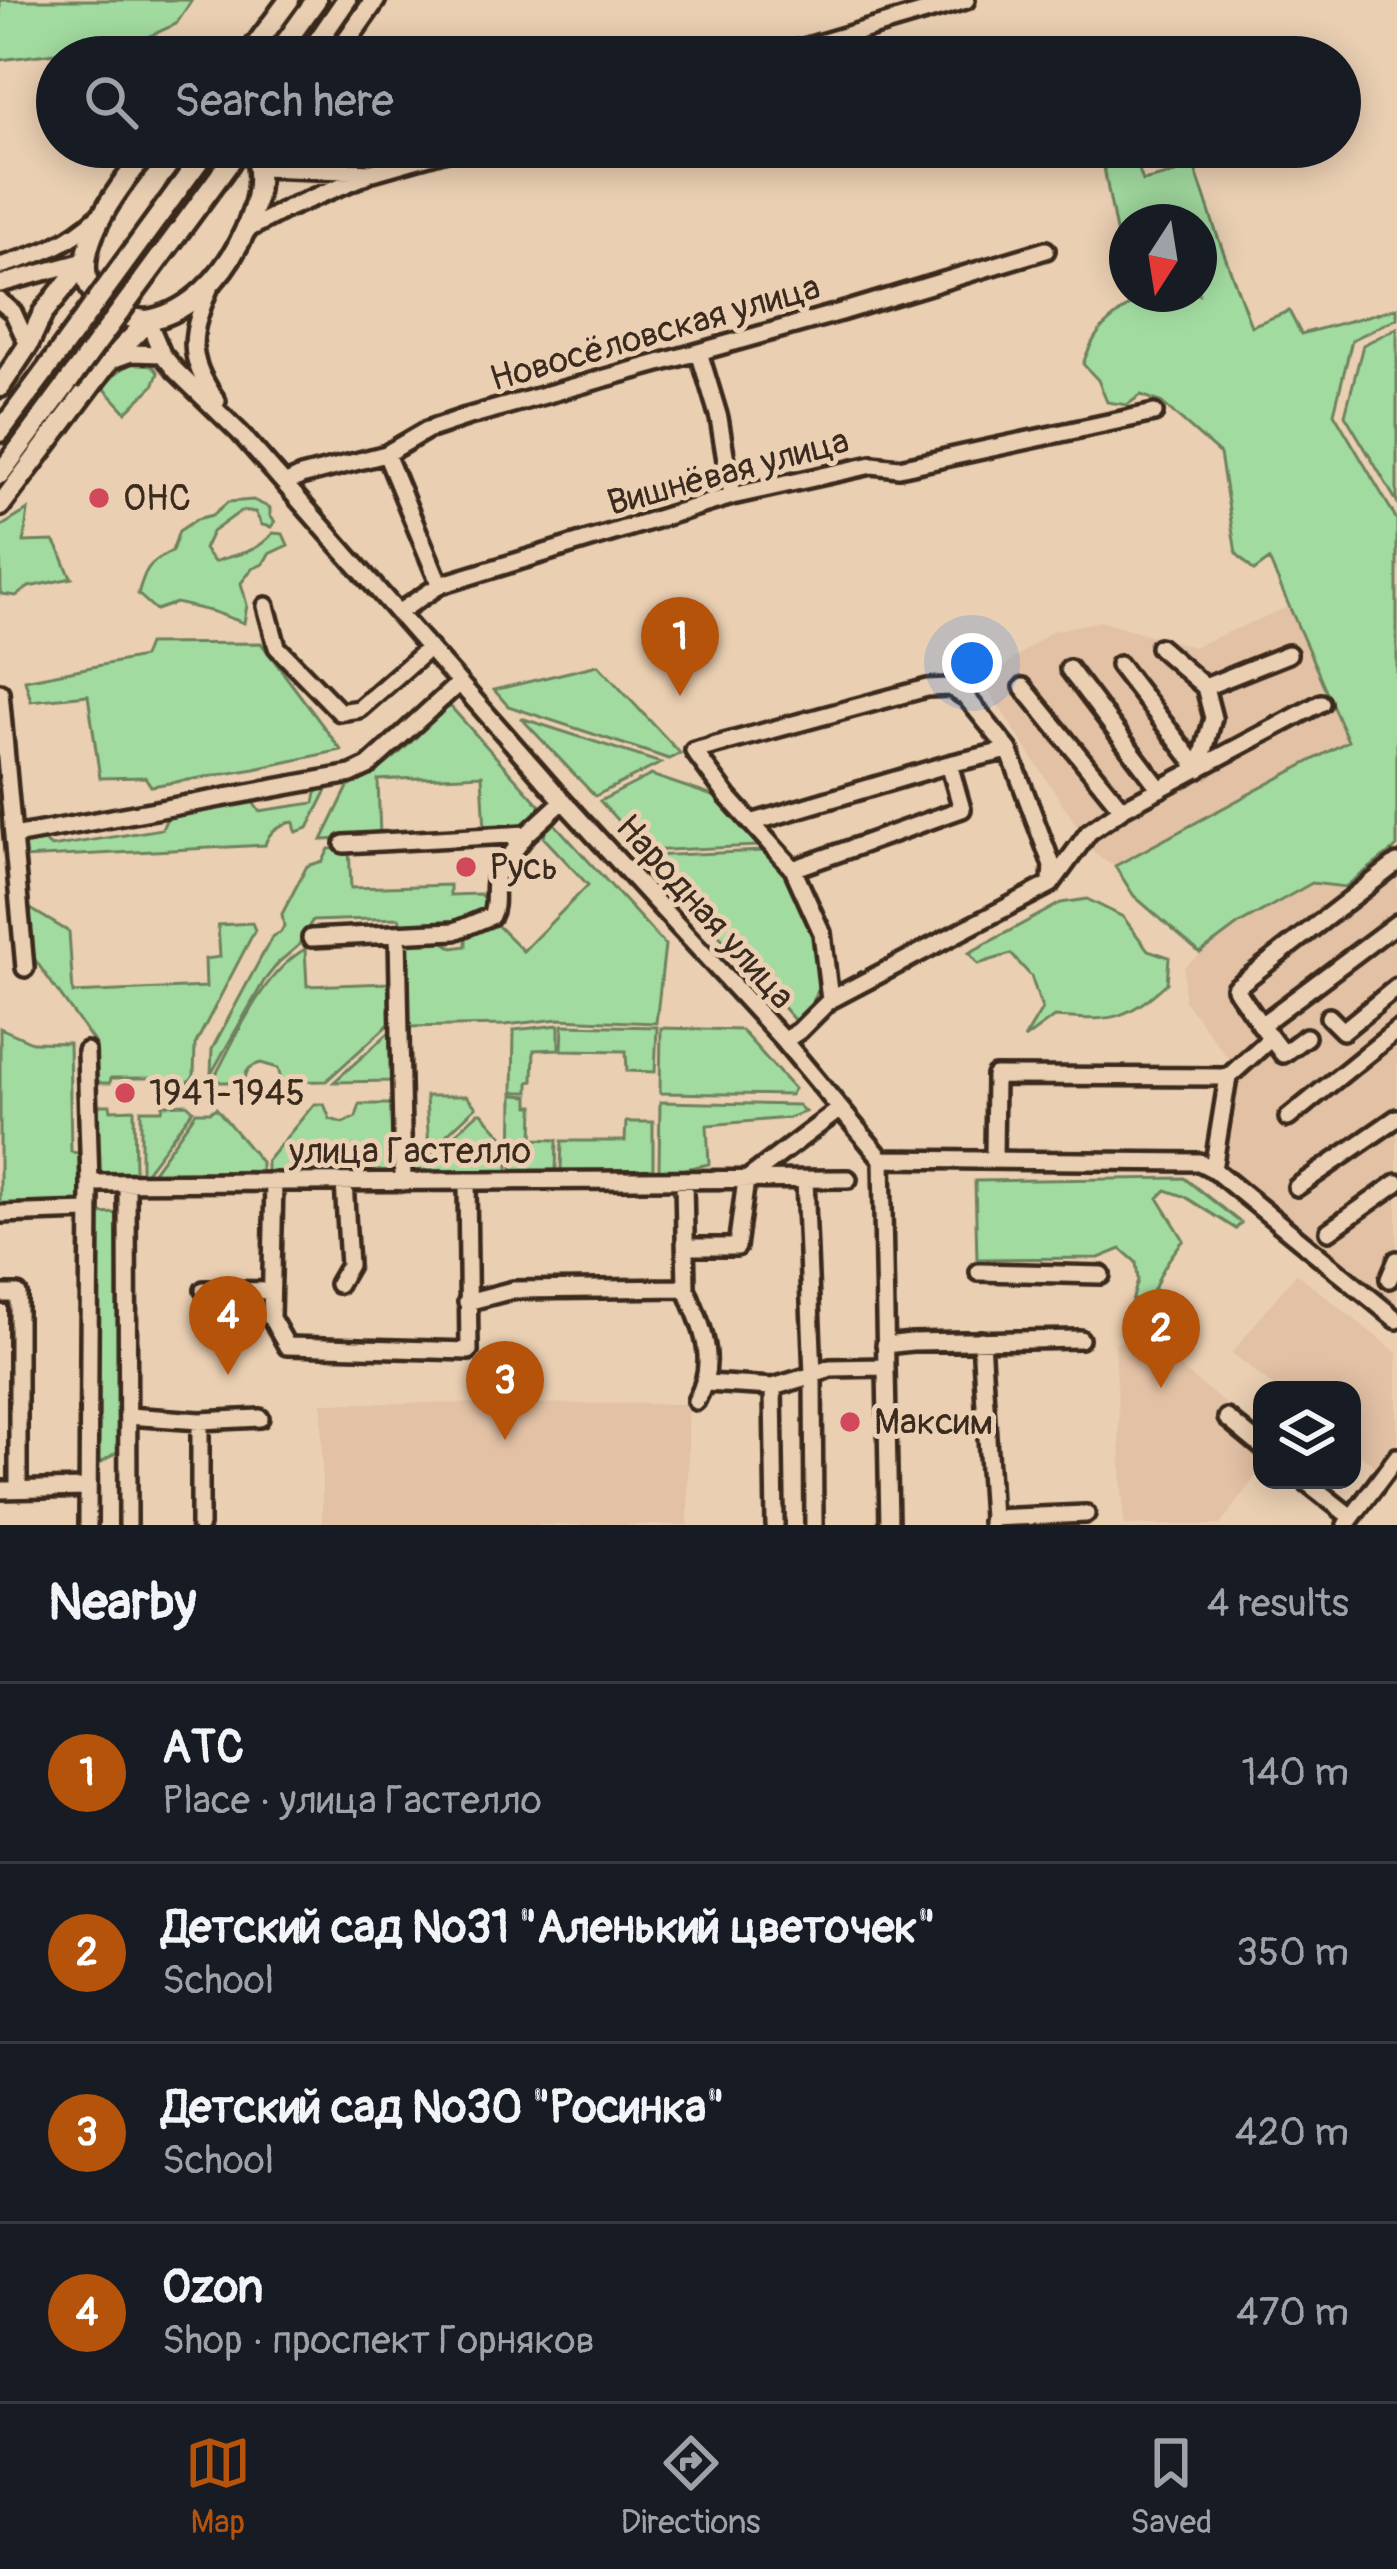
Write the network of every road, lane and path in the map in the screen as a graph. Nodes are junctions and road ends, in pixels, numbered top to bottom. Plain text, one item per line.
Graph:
1 (289, 0) edge
2 (316, 0) edge
3 (346, 0) edge
4 (375, 0) edge
5 (966, 0) edge
6 (262, 36) edge
7 (290, 36) edge
8 (321, 36) edge
9 (350, 36) edge
10 (844, 36) edge
11 (135, 168) edge
12 (194, 168) edge
13 (225, 168) edge
14 (261, 168) joint
15 (343, 168) edge
16 (387, 168) edge
17 (349, 171) junction
18 (373, 172) junction
19 (102, 213) junction
20 (245, 232) junction
21 (1046, 250) dead end
22 (85, 261) junction
23 (0, 266) edge
24 (212, 283) junction
25 (0, 284) edge
26 (0, 302) edge
27 (148, 321) junction
28 (28, 345) junction
29 (699, 352) junction
30 (162, 354) junction
31 (109, 362) junction
32 (0, 387) edge
33 (1154, 413) dead end
34 (0, 432) edge
35 (240, 433) junction
36 (386, 454) junction
37 (0, 474) edge
38 (285, 484) junction
39 (732, 496) junction
40 (0, 506) edge
41 (440, 585) junction
42 (266, 606) dead end
43 (399, 612) junction
44 (1159, 646) dead end
45 (429, 648) junction
46 (1288, 654) dead end
47 (1119, 664) dead end
48 (1069, 669) dead end
49 (459, 683) junction
50 (1204, 686) junction
51 (1023, 687) dead end
52 (0, 692) edge
53 (1321, 704) dead end
54 (1, 711) edge
55 (1009, 750) junction
56 (950, 764) junction
57 (1199, 769) junction
58 (1160, 789) junction
59 (563, 801) junction
60 (1122, 809) junction
61 (751, 824) junction
62 (527, 834) junction
63 (14, 836) junction
64 (344, 844) dead end
65 (1397, 863) edge
66 (793, 868) junction
67 (1051, 884) junction
68 (1397, 923) edge
69 (398, 936) junction
70 (311, 938) dead end
71 (26, 968) dead end
72 (1397, 987) edge
73 (830, 1000) junction
74 (1329, 1017) dead end
75 (1266, 1031) junction
76 (1396, 1035) edge
77 (1306, 1036) dead end
78 (784, 1041) junction
79 (86, 1051) dead end
80 (1228, 1077) junction
81 (840, 1109) junction
82 (1288, 1118) dead end
83 (1397, 1118) edge
84 (994, 1158) junction
85 (882, 1160) junction
86 (1213, 1169) junction
87 (848, 1179) dead end
88 (684, 1180) junction
89 (746, 1180) junction
90 (805, 1180) junction
91 (403, 1181) junction
92 (467, 1181) junction
93 (274, 1182) junction
94 (344, 1182) junction
95 (90, 1183) junction
96 (127, 1183) junction
97 (1397, 1183) edge
98 (1298, 1186) dead end
99 (88, 1211) junction
100 (0, 1214) edge
101 (1329, 1231) dead end
102 (686, 1247) junction
103 (1397, 1260) edge
104 (979, 1272) dead end
105 (1101, 1275) dead end
106 (1388, 1280) dead end
107 (338, 1284) dead end
108 (686, 1288) junction
109 (204, 1290) dead end
110 (272, 1291) junction
111 (0, 1294) edge
112 (467, 1302) junction
113 (1397, 1320) edge
114 (1080, 1339) dead end
115 (981, 1340) junction
116 (885, 1345) junction
117 (886, 1367) junction
118 (813, 1375) junction
119 (706, 1383) junction
120 (773, 1387) junction
121 (696, 1401) dead end
122 (128, 1416) junction
123 (260, 1418) dead end
124 (1227, 1418) dead end
125 (200, 1421) junction
126 (1253, 1440) edge
127 (1397, 1457) edge
128 (88, 1488) junction
129 (9, 1489) edge
130 (1314, 1489) edge
131 (1086, 1514) dead end
132 (1058, 1520) edge
133 (991, 1521) edge
134 (1348, 1521) edge
135 (88, 1525) edge
136 (128, 1525) edge
137 (200, 1525) edge
138 (775, 1525) edge
139 (814, 1525) edge
140 (889, 1525) edge

1 - 6 main road
2 - 7 main road
3 - 8 main road
4 - 9 main road
5 - 10 street
11 - 19 main road
12 - 34 main road, bridge
13 - 37 main road, bridge
14 - 17 street
14 - 20 main road
15 - 17 street
16 - 18 street
17 - 18 street
18 - 20 street
19 - 22 main road
19 - 23 street
20 - 24 main road
21 - 29 street, Новосёловская улица
22 - 25 street
22 - 27 main road
22 - 28 main road
24 - 27 main road
24 - 35 street
26 - 28 street
27 - 30 street
27 - 31 main road
28 - 32 main road
29 - 36 street, Новосёловская улица
29 - 39 street
30 - 31 street
30 - 35 street
31 - 40 main road
33 - 39 street, Вишнёвая улица
35 - 38 street, Народная улица
36 - 38 street, Новосёловская улица
36 - 41 street
38 - 43 street, Народная улица
39 - 41 street, Вишнёвая улица
41 - 43 street, Вишнёвая улица
42 - 45 street
43 - 45 street, Народная улица
44 - 50 street
45 - 49 street, Народная улица
46 - 50 street
47 - 57 street
48 - 58 street
49 - 59 street, Народная улица
49 - 63 street
50 - 57 street
51 - 60 street
52 - 54 street
53 - 57 street
54 - 63 street
55 - 56 street
55 - 61 street
55 - 67 street
56 - 61 street
56 - 66 street
57 - 58 street
58 - 60 street
59 - 62 street
59 - 78 street, Народная улица
60 - 67 street
61 - 66 street
62 - 64 street
62 - 69 street
63 - 71 street
65 - 75 street
66 - 73 street
67 - 73 street
68 - 75 street
69 - 70 street
69 - 91 street
72 - 74 street
73 - 78 street
75 - 77 street
75 - 80 street
76 - 82 street
78 - 81 street, Народная улица
79 - 95 street
80 - 84 street
80 - 86 street
81 - 85 street, Народная улица
81 - 89 street
83 - 98 street
84 - 85 street
84 - 86 street
85 - 116 street
86 - 113 street
87 - 90 street, улица Гастелло
88 - 89 street, улица Гастелло
88 - 92 street, улица Гастелло
88 - 102 street
89 - 90 street, улица Гастелло
89 - 102 street
90 - 118 street
91 - 92 street, улица Гастелло
91 - 94 street, улица Гастелло
92 - 112 street
93 - 94 street, улица Гастелло
93 - 96 street, улица Гастелло
93 - 110 street
94 - 107 street
95 - 96 street, улица Гастелло
95 - 99 street
96 - 122 street
97 - 101 street
99 - 100 street
99 - 128 street
102 - 108 street
103 - 106 street
104 - 105 street
108 - 112 street
108 - 119 street
109 - 110 street
110 - 112 street
111 - 129 street
114 - 115 street
115 - 116 street
115 - 133 street
116 - 117 street
117 - 118 street
117 - 140 street
118 - 120 street
118 - 139 street
119 - 120 street
119 - 121 street
120 - 138 street
122 - 125 street
122 - 136 street
123 - 125 street
124 - 126 street
125 - 137 street
127 - 134 street
128 - 129 street
128 - 135 street
130 - 134 street
131 - 132 street
132 - 133 street

